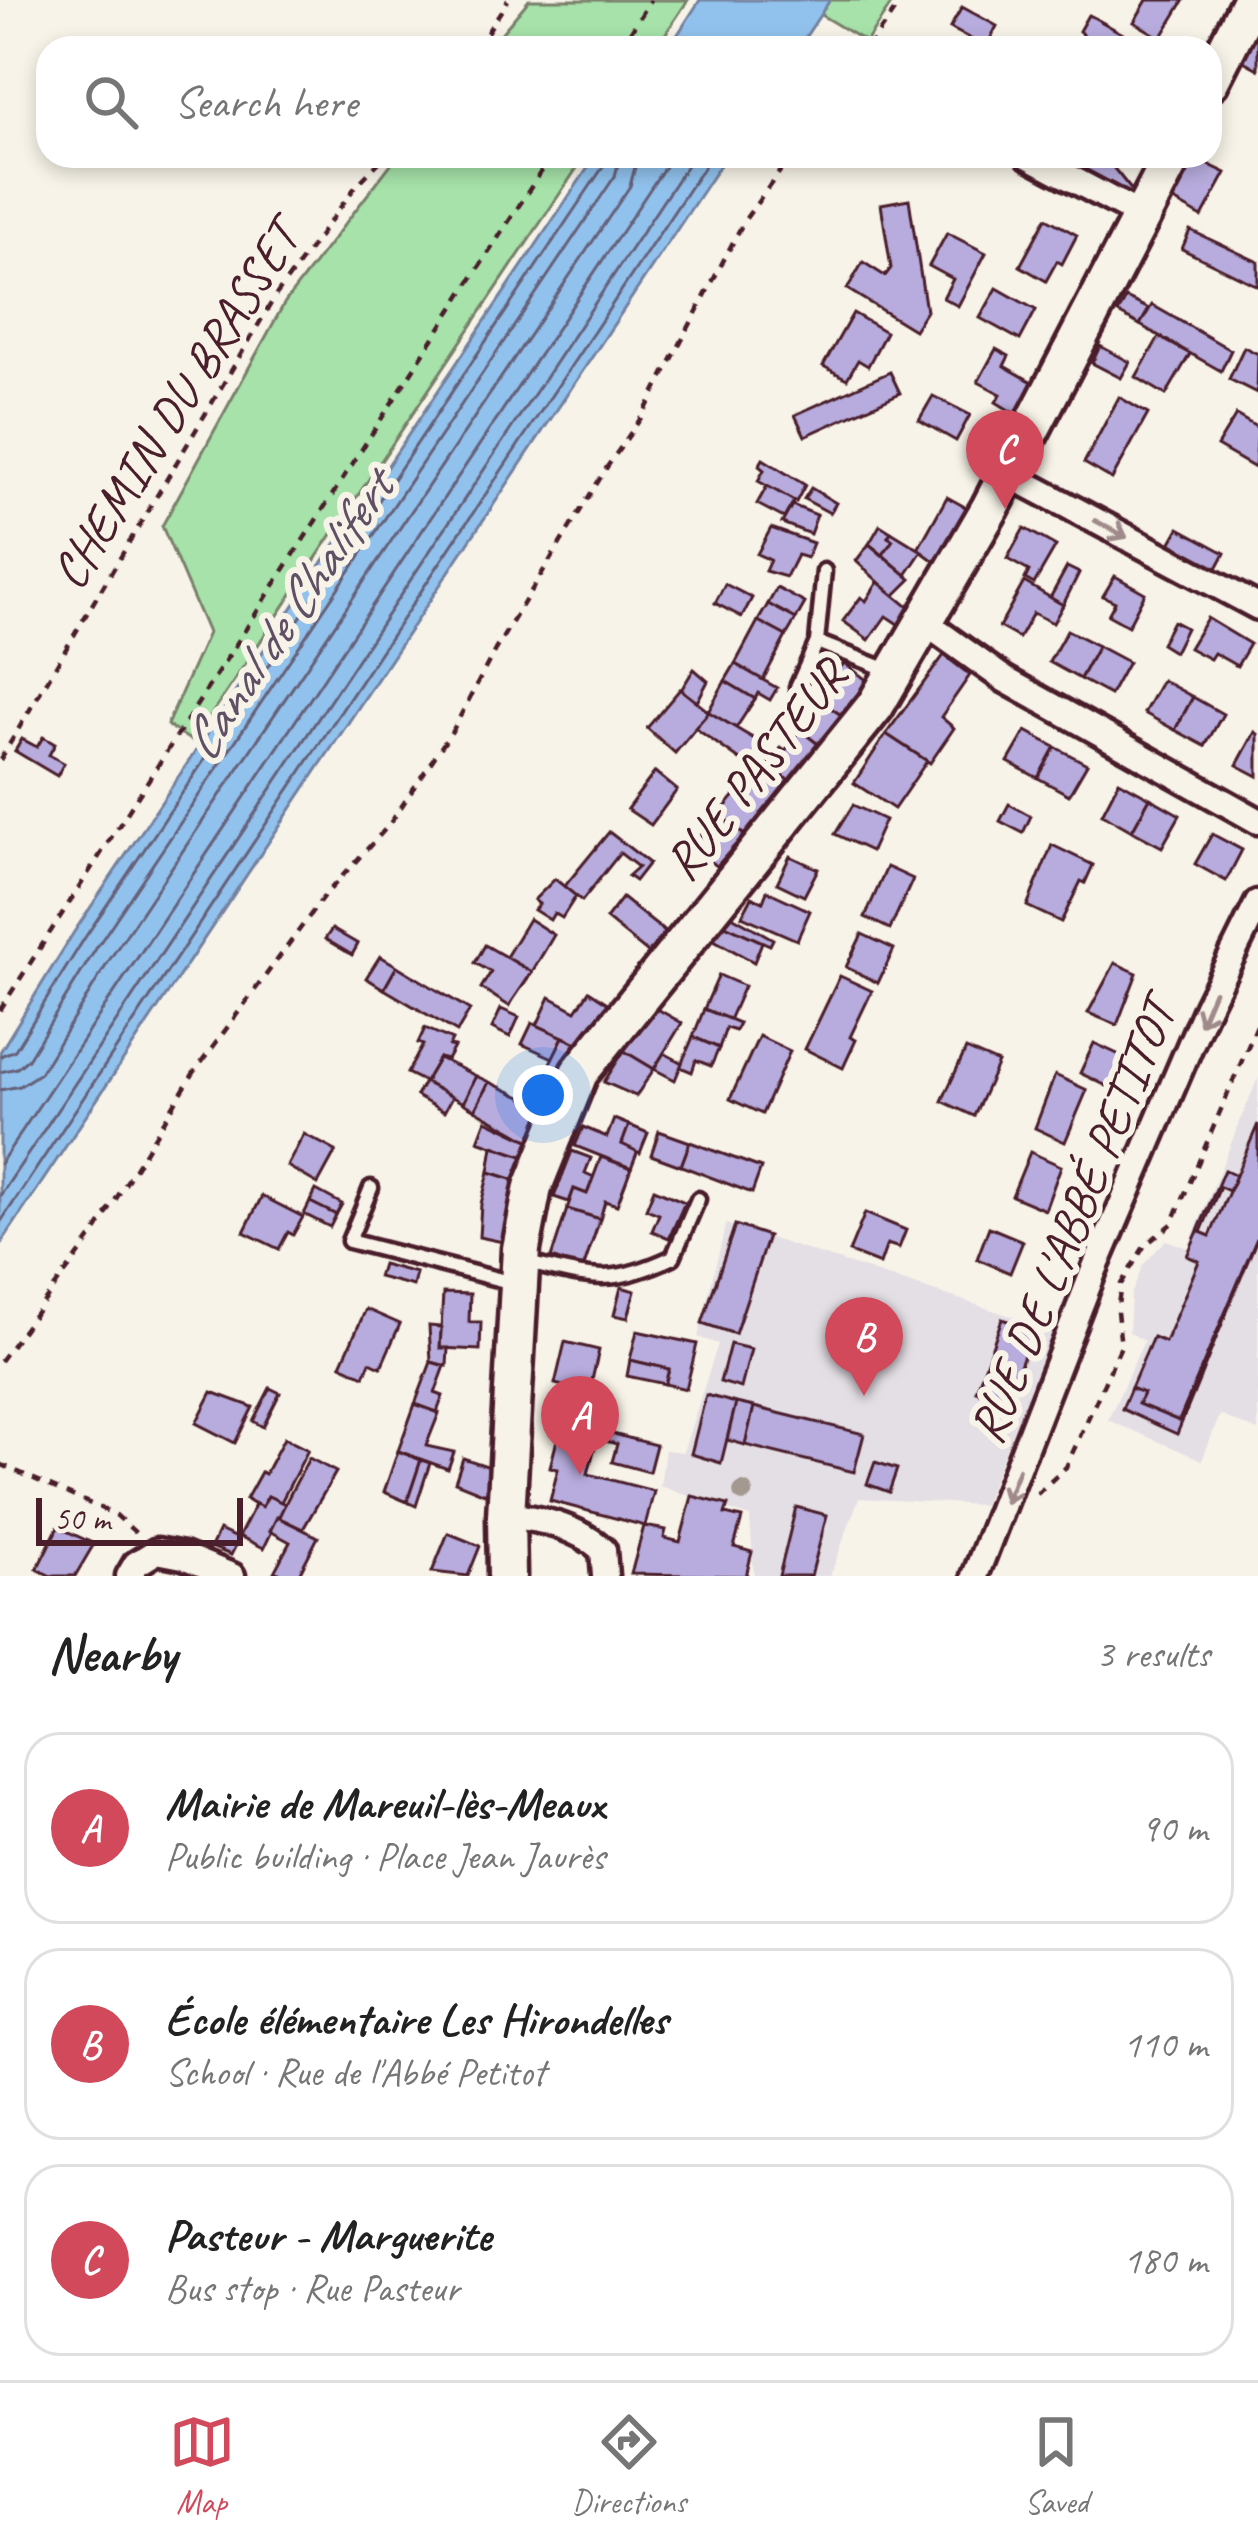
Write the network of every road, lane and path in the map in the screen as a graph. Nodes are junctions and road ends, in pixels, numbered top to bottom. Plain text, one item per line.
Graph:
1 (508, 0) edge
2 (651, 0) edge
3 (902, 0) edge
4 (1251, 0) edge
5 (485, 36) edge
6 (628, 36) edge
7 (876, 36) edge
8 (1222, 57) edge
9 (373, 168) edge
10 (543, 168) edge
11 (782, 168) edge
12 (1052, 168) edge
13 (1167, 168) edge
14 (1142, 216) junction
15 (1008, 474) junction
16 (824, 572) dead end
17 (1258, 607) edge
18 (924, 622) junction
19 (817, 642) junction
20 (895, 672) junction
21 (797, 687) dead end
22 (0, 760) edge
23 (1258, 821) edge
24 (1258, 903) edge
25 (0, 1010) edge
26 (1258, 1023) edge
27 (371, 1188) dead end
28 (698, 1199) dead end
29 (520, 1273) junction
30 (0, 1360) edge
31 (0, 1464) edge
32 (1010, 1494) junction
33 (506, 1516) junction
34 (157, 1551) junction
35 (129, 1576) edge
36 (232, 1576) edge
37 (507, 1576) edge
38 (605, 1576) edge
39 (975, 1576) edge

1 - 5 path
2 - 6 path
3 - 7 path
4 - 8 street
9 - 22 path, CHEMIN DU BRASSET
10 - 25 path
11 - 30 path
12 - 14 street
13 - 14 street, RUE PASTEUR
14 - 15 street, RUE PASTEUR
15 -> 17 street
15 - 18 street, RUE PASTEUR
16 - 19 lane
18 - 20 street, RUE PASTEUR
18 - 23 street
19 - 20 lane
19 - 21 lane
20 - 29 street, RUE PASTEUR
24 -> 32 street, RUE DE L'ABBÉ PETITOT
26 - 32 path
27 - 29 lane
28 - 29 lane
29 - 33 street, RUE PASTEUR
31 - 34 path
32 - 39 street, RUE DE L'ABBÉ PETITOT
33 - 37 street, RUE PASTEUR
33 - 38 street
34 - 35 street
34 - 36 street

